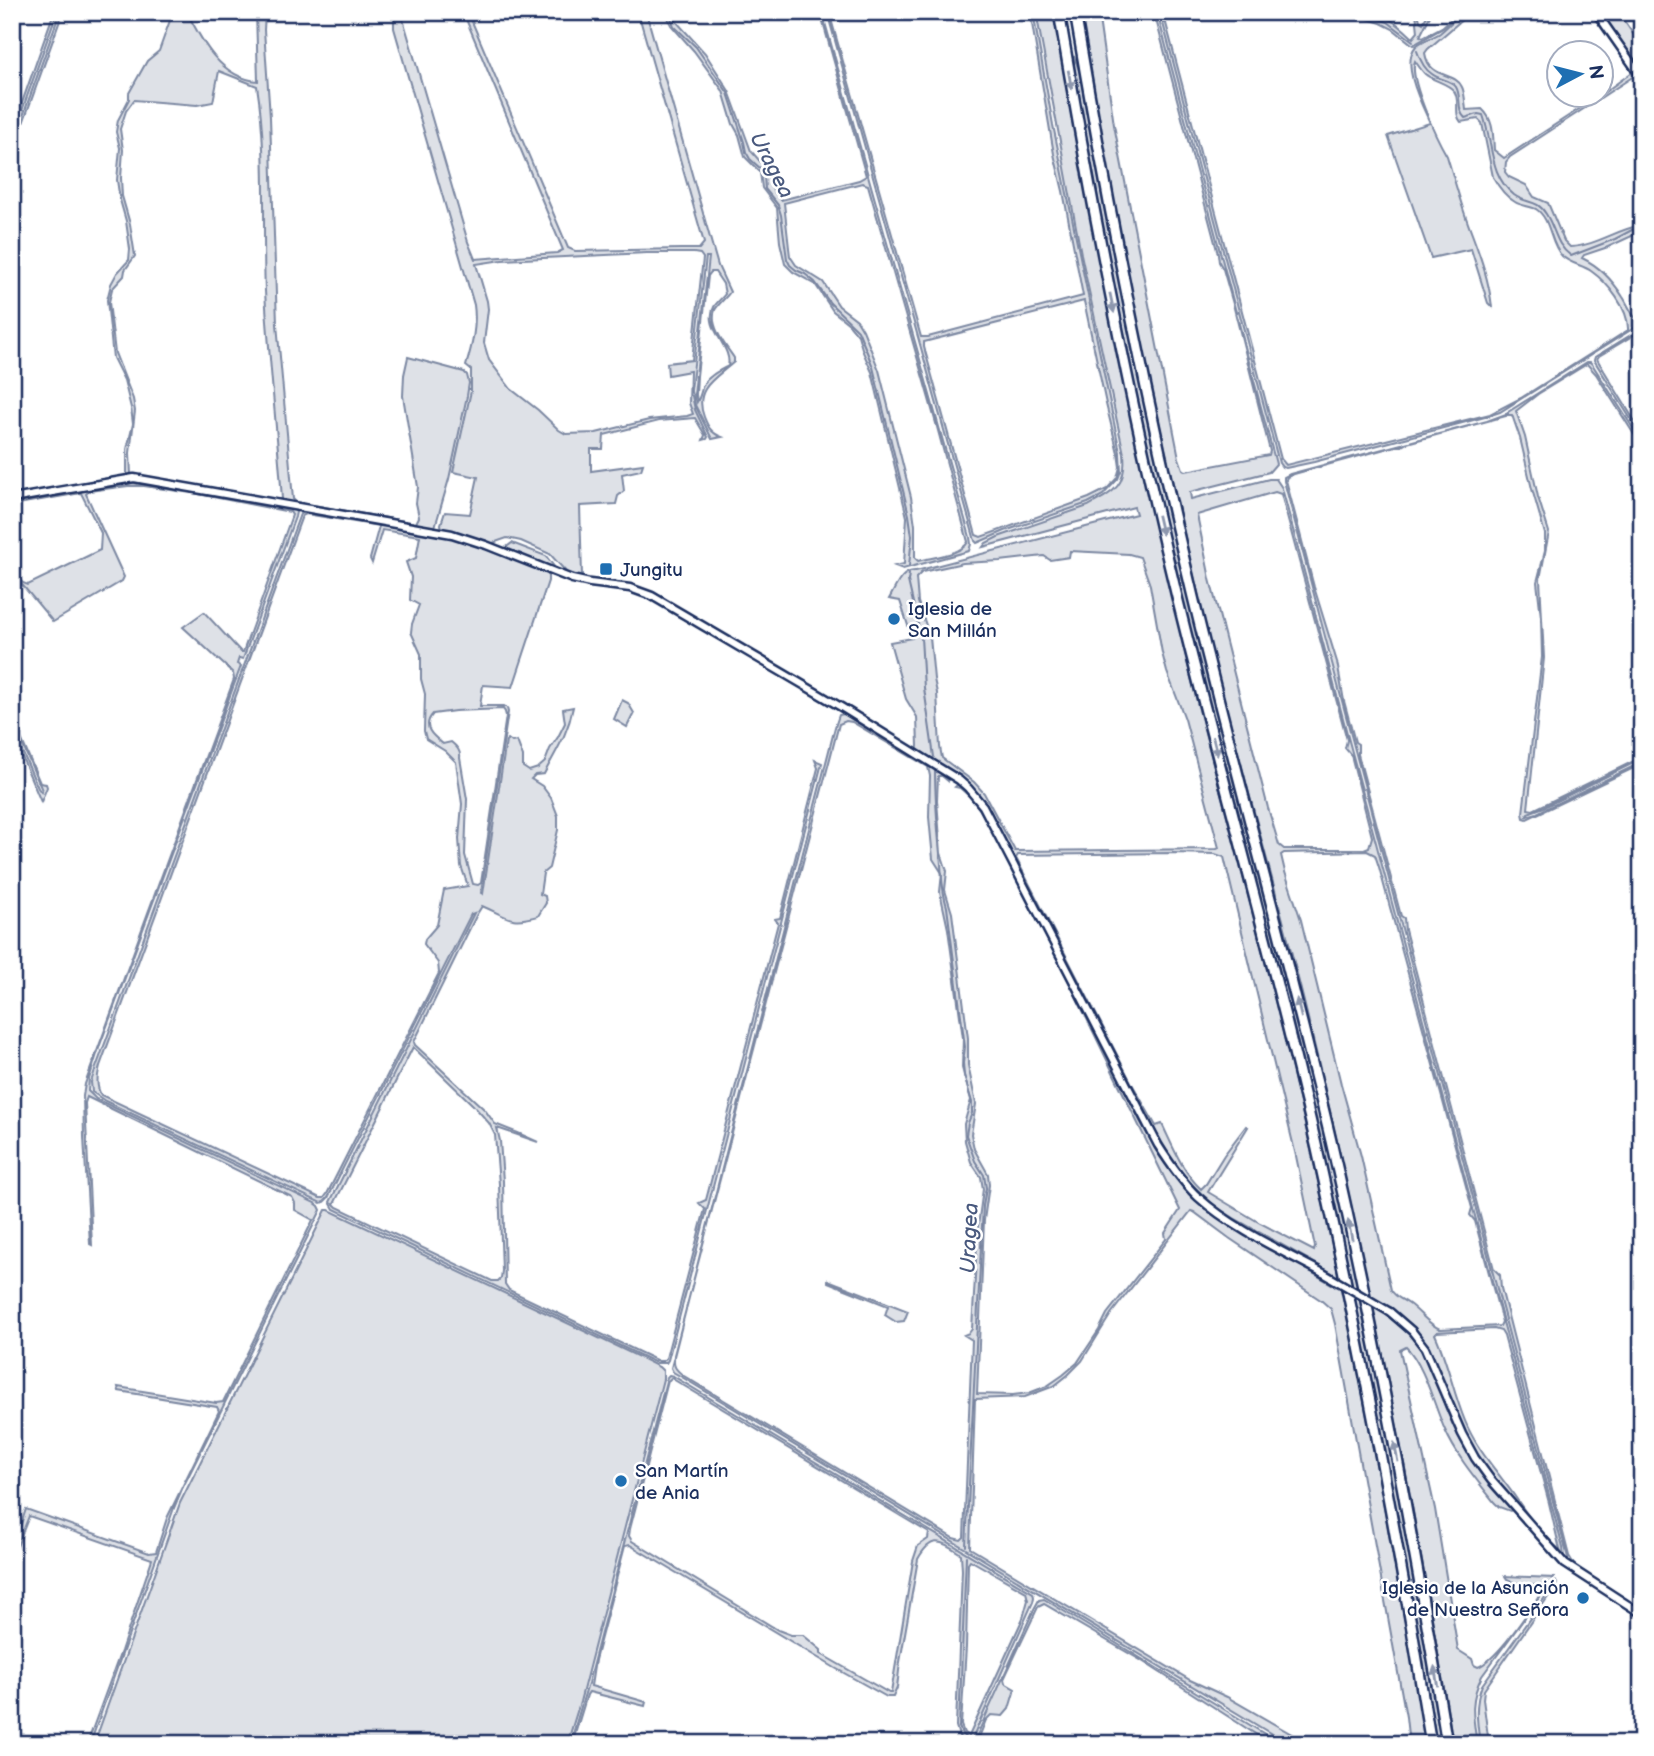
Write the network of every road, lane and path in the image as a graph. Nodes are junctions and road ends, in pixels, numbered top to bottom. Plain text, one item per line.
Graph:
1 (1059, 12) edge
2 (1075, 12) edge
3 (1596, 12) edge
4 (1642, 78) edge
5 (12, 499) edge
6 (1642, 1614) edge
7 (1431, 1744) edge
8 (1447, 1744) edge

1 -> 7 highway
8 -> 2 highway
3 - 4 street
5 - 6 street, bridge

